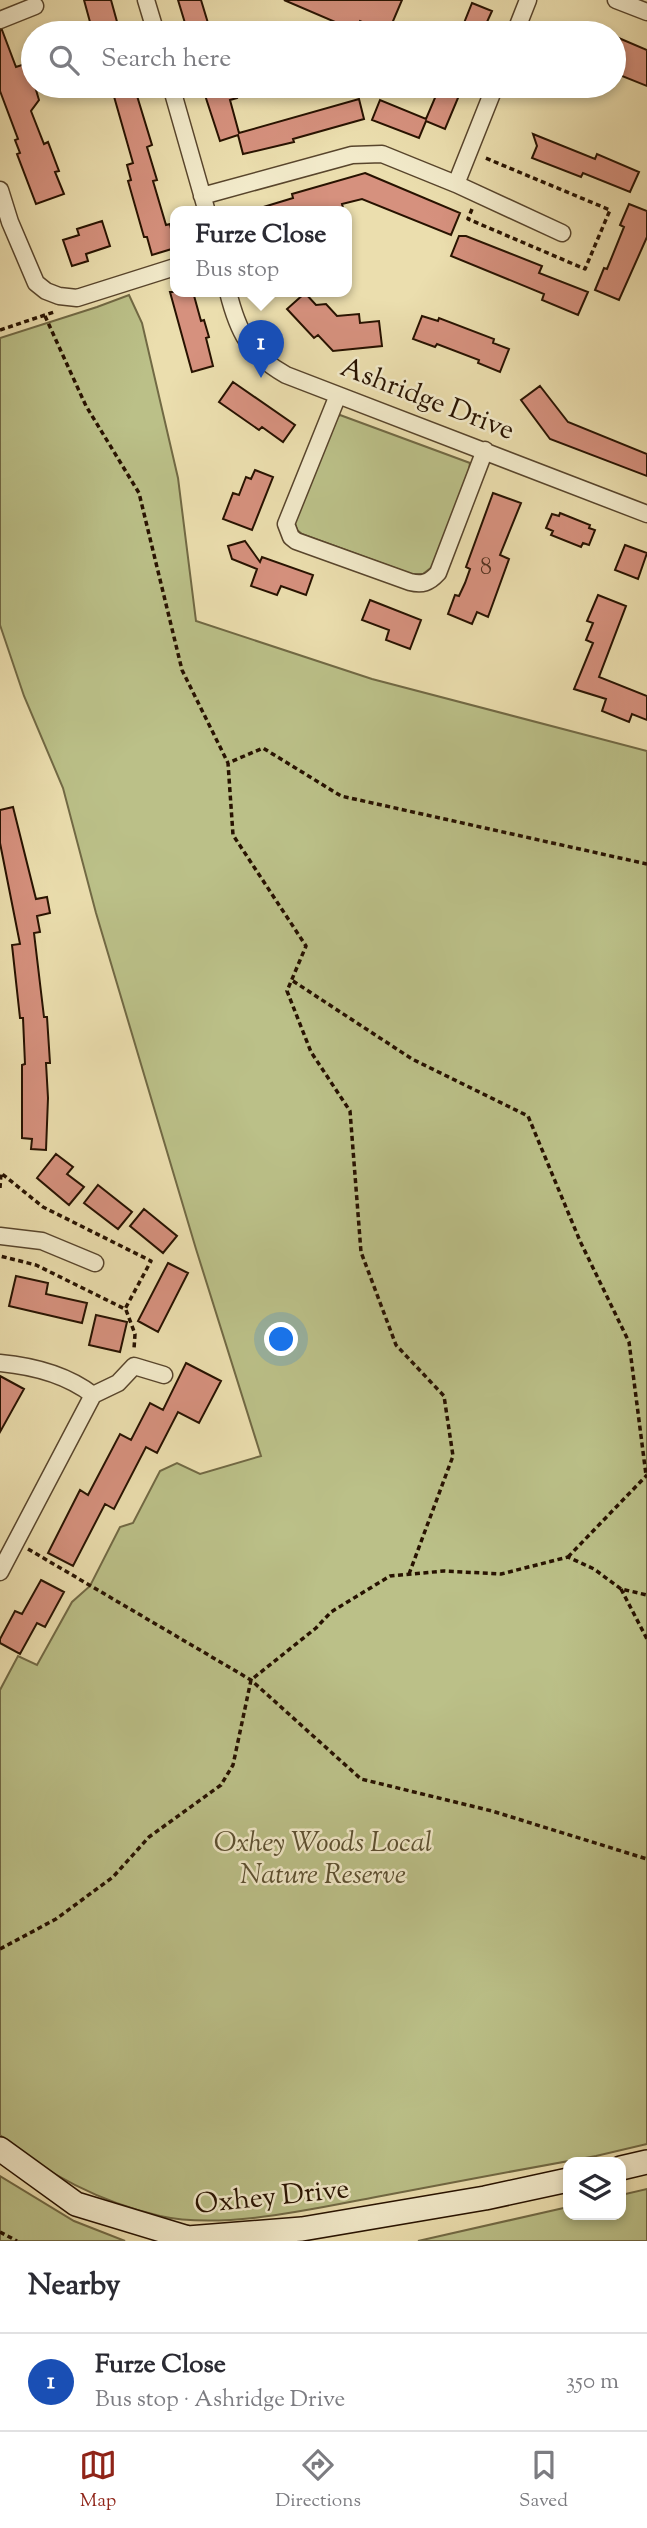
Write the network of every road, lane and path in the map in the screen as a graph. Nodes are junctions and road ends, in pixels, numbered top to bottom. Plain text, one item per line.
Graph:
1 (146, 0) edge
2 (528, 0) edge
3 (616, 0) edge
4 (35, 6) dead end
5 (647, 12) edge
6 (0, 20) edge
7 (152, 21) edge
8 (520, 21) edge
9 (174, 98) edge
10 (490, 98) edge
11 (456, 184) junction
12 (0, 190) edge
13 (205, 204) edge
14 (5, 224) edge
15 (562, 233) dead end
16 (170, 269) edge
17 (230, 297) edge
18 (77, 298) junction
19 (45, 316) junction
20 (0, 330) edge
21 (338, 395) junction
22 (485, 450) junction
23 (647, 514) edge
24 (228, 763) junction
25 (647, 864) edge
26 (293, 981) dead end
27 (0, 1236) edge
28 (95, 1263) dead end
29 (125, 1310) dead end
30 (0, 1363) edge
31 (134, 1366) junction
32 (164, 1375) dead end
33 (93, 1395) junction
34 (647, 1475) edge
35 (16, 1542) junction
36 (568, 1557) junction
37 (0, 1572) edge
38 (409, 1574) junction
39 (621, 1589) junction
40 (647, 1595) edge
41 (647, 1639) edge
42 (251, 1680) junction
43 (647, 1860) edge
44 (0, 1949) edge
45 (0, 2149) edge
46 (647, 2162) edge
47 (626, 2167) edge
48 (563, 2181) edge
49 (0, 2232) edge
50 (17, 2241) edge

1 - 7 street
2 - 8 street
3 - 5 street
4 - 6 street
9 - 13 street
10 - 11 street
11 - 13 street
11 - 15 street
12 - 14 street
14 - 18 street
16 - 18 street
17 - 21 street, Ashridge Drive
18 - 19 path
19 - 20 path
19 - 24 path
21 - 22 street, Ashridge Drive
21 - 22 street
22 - 23 street, Ashridge Drive
24 - 25 path
24 - 38 path
26 - 34 path
27 - 28 street
29 - 31 path
30 - 33 street
31 - 32 street
31 - 33 street
33 - 35 street
34 - 36 path
35 - 37 street
35 - 42 path
36 - 38 path
36 - 39 path
38 - 42 path
39 - 40 path
39 - 41 path
42 - 43 path
42 - 44 path
45 - 48 street, Oxhey Drive
46 - 47 street
49 - 50 path

